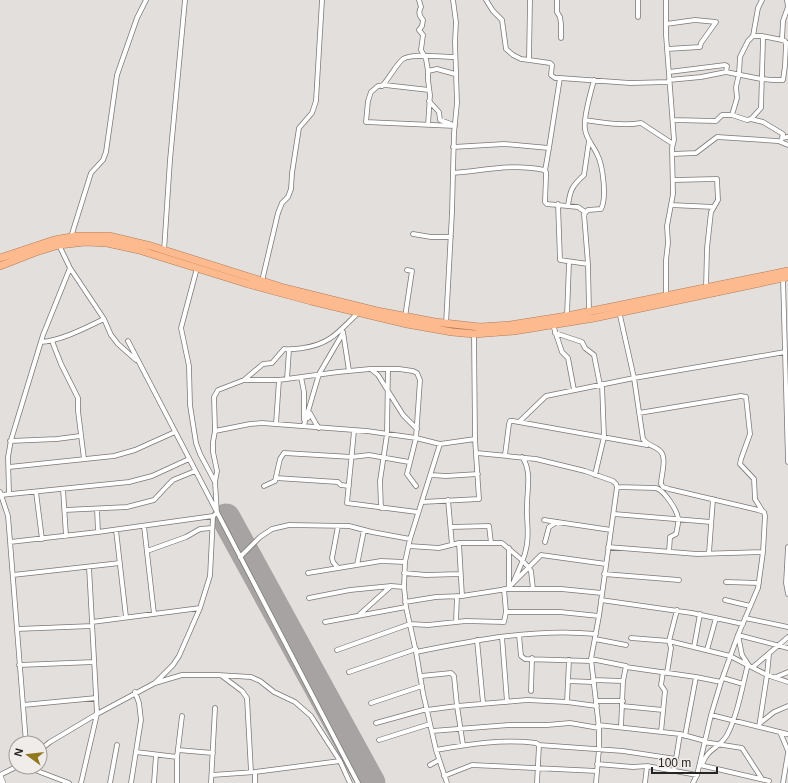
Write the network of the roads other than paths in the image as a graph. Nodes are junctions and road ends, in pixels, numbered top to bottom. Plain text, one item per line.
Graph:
1 (146, 0) edge
2 (185, 0) edge
3 (322, 0) edge
4 (419, 0) edge
5 (456, 0) edge
6 (486, 0) edge
7 (530, 0) edge
8 (557, 0) edge
9 (638, 0) edge
10 (666, 0) edge
11 (762, 0) edge
12 (787, 0) edge
13 (453, 2) edge
14 (638, 16) dead end
15 (666, 24) junction
16 (753, 36) junction
17 (762, 36) junction
18 (561, 38) dead end
19 (782, 40) junction
20 (787, 44) edge
21 (667, 49) junction
22 (424, 56) junction
23 (455, 57) junction
24 (529, 60) junction
25 (428, 71) junction
26 (669, 72) junction
27 (726, 72) junction
28 (455, 74) junction
29 (739, 74) junction
30 (560, 78) junction
31 (762, 79) junction
32 (594, 80) junction
33 (669, 81) junction
34 (382, 86) junction
35 (429, 90) junction
36 (429, 101) junction
37 (732, 115) junction
38 (751, 119) junction
39 (585, 120) junction
40 (673, 120) junction
41 (428, 125) junction
42 (455, 126) junction
43 (788, 137) edge
44 (589, 140) junction
45 (782, 140) junction
46 (673, 144) junction
47 (788, 145) edge
48 (454, 147) junction
49 (549, 148) junction
50 (672, 154) junction
51 (545, 171) junction
52 (453, 173) junction
53 (673, 180) junction
54 (558, 204) junction
55 (568, 206) junction
56 (671, 206) junction
57 (714, 207) junction
58 (585, 212) junction
59 (413, 234) dead end
60 (71, 237) junction
61 (451, 237) junction
62 (59, 245) junction
63 (163, 254) junction
64 (0, 258) edge
65 (569, 262) junction
66 (588, 264) junction
67 (0, 266) edge
68 (70, 268) junction
69 (197, 268) junction
70 (407, 270) dead end
71 (788, 270) edge
72 (786, 278) edge
73 (262, 281) junction
74 (706, 288) junction
75 (666, 296) junction
76 (619, 309) junction
77 (589, 311) junction
78 (358, 313) junction
79 (567, 316) junction
80 (405, 317) junction
81 (104, 320) junction
82 (446, 324) junction
83 (553, 325) junction
84 (342, 330) junction
85 (555, 333) junction
86 (474, 334) junction
87 (52, 340) junction
88 (128, 341) dead end
89 (41, 342) junction
90 (289, 350) junction
91 (785, 352) junction
92 (138, 361) junction
93 (787, 365) edge
94 (370, 369) junction
95 (388, 369) junction
96 (349, 371) junction
97 (319, 374) junction
98 (301, 377) junction
99 (634, 378) junction
100 (287, 379) junction
101 (244, 380) junction
102 (279, 380) junction
103 (787, 382) edge
104 (601, 384) junction
105 (574, 390) junction
106 (388, 391) junction
107 (787, 400) edge
108 (639, 413) junction
109 (787, 413) edge
110 (519, 422) junction
111 (276, 424) junction
112 (304, 426) junction
113 (320, 428) junction
114 (354, 430) junction
115 (417, 430) junction
116 (215, 431) junction
117 (175, 432) junction
118 (387, 434) junction
119 (80, 436) junction
120 (788, 436) edge
121 (604, 437) junction
122 (416, 438) junction
123 (475, 439) junction
124 (10, 441) junction
125 (440, 444) junction
126 (650, 446) junction
127 (477, 453) junction
128 (506, 455) junction
129 (352, 457) junction
130 (522, 457) junction
131 (384, 458) junction
132 (84, 459) junction
133 (189, 459) junction
134 (788, 459) edge
135 (409, 462) junction
136 (788, 462) edge
137 (8, 467) junction
138 (195, 471) junction
139 (478, 474) junction
140 (431, 475) junction
141 (595, 475) junction
142 (276, 478) junction
143 (215, 482) junction
144 (264, 486) dead end
145 (349, 486) junction
146 (416, 486) dead end
147 (617, 487) junction
148 (63, 489) junction
149 (36, 492) junction
150 (0, 494) edge
151 (9, 494) junction
152 (448, 500) junction
153 (713, 500) junction
154 (422, 502) junction
155 (381, 508) junction
156 (97, 509) junction
157 (65, 510) junction
158 (418, 512) junction
159 (764, 512) junction
160 (217, 513) junction
161 (614, 514) junction
162 (213, 516) junction
163 (679, 519) junction
164 (544, 520) dead end
165 (558, 522) junction
166 (711, 522) junction
167 (144, 526) junction
168 (338, 526) junction
169 (450, 527) junction
170 (212, 528) junction
171 (116, 530) junction
172 (364, 530) junction
173 (611, 530) junction
174 (98, 532) junction
175 (66, 536) junction
176 (410, 538) junction
177 (42, 539) junction
178 (10, 542) junction
179 (545, 542) dead end
180 (459, 543) junction
181 (491, 543) junction
182 (452, 545) junction
183 (409, 546) junction
184 (608, 547) junction
185 (788, 547) edge
186 (508, 548) junction
187 (147, 552) junction
188 (669, 552) junction
189 (763, 552) junction
190 (709, 553) junction
191 (240, 557) junction
192 (522, 560) junction
193 (405, 562) junction
194 (120, 563) junction
195 (787, 563) edge
196 (606, 564) junction
197 (357, 565) junction
198 (89, 566) junction
199 (528, 567) junction
200 (338, 568) junction
201 (308, 573) dead end
202 (404, 573) junction
203 (460, 574) junction
204 (604, 574) junction
205 (12, 575) junction
206 (679, 580) dead end
207 (514, 581) junction
208 (726, 582) dead end
209 (759, 583) junction
210 (391, 586) junction
211 (404, 587) junction
212 (507, 588) junction
213 (532, 588) junction
214 (602, 593) junction
215 (788, 594) edge
216 (459, 596) junction
217 (309, 598) dead end
218 (601, 600) junction
219 (725, 600) dead end
220 (405, 602) junction
221 (750, 606) junction
222 (406, 607) junction
223 (200, 608) junction
224 (677, 610) junction
225 (506, 612) junction
226 (154, 614) junction
227 (360, 614) junction
228 (700, 614) junction
229 (599, 616) junction
230 (126, 617) junction
231 (716, 618) junction
232 (745, 618) junction
233 (325, 622) dead end
234 (456, 622) junction
235 (92, 624) junction
236 (410, 624) junction
237 (743, 624) junction
238 (788, 627) edge
239 (17, 630) junction
240 (738, 635) junction
241 (519, 636) junction
242 (502, 637) junction
243 (595, 637) junction
244 (788, 637) edge
245 (631, 638) dead end
246 (477, 640) junction
247 (669, 641) junction
248 (626, 645) dead end
249 (779, 645) junction
250 (694, 646) junction
251 (788, 648) edge
252 (337, 650) dead end
253 (416, 650) junction
254 (707, 650) junction
255 (769, 654) junction
256 (730, 656) junction
257 (532, 658) junction
258 (569, 660) junction
259 (591, 660) junction
260 (94, 662) junction
261 (748, 664) junction
262 (19, 665) junction
263 (626, 667) junction
264 (753, 667) junction
265 (349, 672) dead end
266 (665, 672) junction
267 (788, 672) edge
268 (767, 674) junction
269 (222, 676) junction
270 (421, 676) junction
271 (696, 677) junction
272 (776, 677) junction
273 (722, 680) junction
274 (568, 681) junction
275 (593, 681) junction
276 (623, 681) junction
277 (788, 682) edge
278 (154, 683) junction
279 (743, 684) junction
280 (422, 686) junction
281 (531, 691) dead end
282 (135, 692) junction
283 (96, 698) junction
284 (507, 702) junction
285 (567, 702) junction
286 (371, 703) dead end
287 (483, 703) junction
288 (596, 704) junction
289 (623, 704) junction
290 (22, 705) junction
291 (457, 706) junction
292 (788, 706) edge
293 (215, 708) dead end
294 (427, 709) junction
295 (663, 710) junction
296 (97, 714) junction
297 (711, 715) junction
298 (182, 716) dead end
299 (733, 720) junction
300 (376, 723) dead end
301 (430, 724) junction
302 (759, 725) junction
303 (599, 726) junction
304 (621, 727) junction
305 (460, 729) junction
306 (432, 731) junction
307 (661, 732) junction
308 (780, 732) junction
309 (788, 734) edge
310 (25, 735) edge
311 (682, 735) junction
312 (379, 740) dead end
313 (705, 742) junction
314 (48, 744) edge
315 (720, 744) junction
316 (117, 745) dead end
317 (463, 745) junction
318 (539, 745) junction
319 (599, 749) junction
320 (178, 750) junction
321 (436, 750) junction
322 (136, 752) junction
323 (788, 752) edge
324 (213, 753) junction
325 (156, 755) junction
326 (177, 757) junction
327 (676, 759) junction
328 (439, 760) junction
329 (340, 761) junction
330 (597, 764) junction
331 (430, 765) dead end
332 (701, 765) junction
333 (647, 766) junction
334 (538, 768) junction
335 (597, 771) junction
336 (674, 771) junction
337 (253, 772) junction
338 (0, 775) edge
339 (48, 775) edge
340 (212, 775) junction
341 (697, 775) junction
342 (444, 776) junction
343 (762, 779) junction
344 (769, 781) dead end
345 (3, 783) edge
346 (69, 783) edge
347 (81, 783) edge
348 (110, 783) edge
349 (131, 783) edge
350 (154, 783) edge
351 (177, 783) edge
352 (211, 783) edge
353 (255, 783) edge
354 (350, 783) edge
355 (358, 783) edge
356 (447, 783) edge
357 (537, 783) edge
358 (596, 783) edge
359 (645, 783) edge
360 (693, 783) edge
361 (783, 783) edge

1 - 60 street
2 - 63 street
3 - 73 street
4 - 22 street
5 - 13 street
6 - 24 street
7 - 24 street
8 - 18 street
9 - 14 street
10 - 15 street
11 - 16 street
12 - 19 street
13 - 23 street
15 - 21 street
15 - 21 street
16 - 17 street
16 - 29 street
17 - 19 street
17 - 31 street
19 - 20 street
20 - 31 street
21 - 26 street
22 - 23 street
22 - 25 street
22 - 34 street
23 - 28 street
24 - 30 street
25 - 28 street
25 - 35 street
26 - 27 street
26 - 33 street
27 - 29 street
27 - 33 street
28 - 42 street
29 - 31 street
29 - 37 street
30 - 32 street
30 - 49 street
31 - 38 street
32 - 33 street
32 - 39 street
33 - 40 street
34 - 35 street
34 - 41 street
35 - 36 street
36 - 41 street
36 - 42 street
37 - 38 street
37 - 40 street
38 - 45 street
39 - 44 street
39 - 46 street
40 - 46 street
41 - 42 street
42 - 48 street
43 - 45 street
44 - 55 street
44 - 58 street
45 - 47 street
45 - 50 street
46 - 50 street
48 - 49 street
48 - 52 street
49 - 51 street
50 - 53 street
51 - 52 street
51 - 54 street
52 - 61 street
53 - 56 street
53 - 57 street
54 - 55 street
54 - 65 street
55 - 58 street
56 - 57 street
56 - 75 street
57 - 74 street
58 - 66 street
59 - 61 street
60 - 63 highway
60 - 64 highway
61 - 82 street
62 - 63 highway
62 - 67 highway
62 - 68 street
63 - 69 highway
63 - 73 highway
65 - 66 street
65 - 79 street
66 - 77 street
68 - 81 street
68 - 89 street
69 - 78 highway
69 - 143 street
70 - 80 street
71 - 74 highway
72 - 76 highway
72 - 91 street
73 - 80 highway
74 - 75 highway
75 - 76 highway
76 - 77 highway
76 - 83 highway
76 - 99 street
77 - 79 highway
78 - 84 street
78 - 86 highway
79 - 82 highway
80 - 82 highway
81 - 87 street
81 - 92 street
83 - 85 street
83 - 86 highway
84 - 90 street
84 - 96 street
84 - 97 street
85 - 104 street
85 - 105 street
86 - 123 street
87 - 89 street
87 - 119 street
88 - 92 street
89 - 124 street
90 - 100 street
90 - 101 street
91 - 93 street
91 - 99 street
92 - 117 street
93 - 103 street
94 - 95 street
94 - 96 street
94 - 106 street
95 - 106 street
95 - 115 street
96 - 97 street
97 - 98 street
97 - 112 street
98 - 100 street
98 - 112 street
99 - 104 street
99 - 108 street
100 - 102 street
101 - 102 street
101 - 116 street
102 - 111 street
103 - 107 street
104 - 105 street
104 - 121 street
105 - 110 street
106 - 115 street
106 - 118 street
107 - 109 street
108 - 126 street
108 - 159 street
109 - 120 street
110 - 121 street
110 - 128 street
111 - 112 street
111 - 116 street
112 - 113 street
112 - 113 street
113 - 114 street
114 - 118 street
114 - 129 street
115 - 122 street
116 - 143 street
117 - 132 street
117 - 133 street
118 - 122 street
118 - 131 street
119 - 124 street
119 - 132 street
120 - 134 street
121 - 126 street
121 - 141 street
122 - 125 street
122 - 135 street
123 - 125 street
123 - 127 street
124 - 137 street
125 - 140 street
126 - 153 street
127 - 128 street
127 - 139 street
128 - 130 street
129 - 131 street
129 - 142 street
129 - 145 street
130 - 141 street
130 - 192 street
131 - 135 street
131 - 155 street
132 - 137 street
133 - 138 street
133 - 148 street
134 - 136 street
135 - 146 street
137 - 151 street
138 - 156 street
138 - 160 street
139 - 140 street
139 - 152 street
140 - 154 street
141 - 147 street
142 - 144 street
142 - 145 street
143 - 160 street
145 - 155 street
147 - 161 street
147 - 163 street
148 - 149 street
148 - 157 street
149 - 151 street
149 - 177 street
150 - 151 street
150 - 178 street
152 - 154 street
152 - 169 street
153 - 159 street
153 - 166 street
154 - 158 street
155 - 158 street
156 - 157 street
156 - 174 street
157 - 175 street
158 - 176 street
159 - 189 street
160 - 162 street
160 - 191 street
161 - 163 street
161 - 173 street
162 - 167 street
162 - 170 street
163 - 166 street
163 - 188 street
164 - 165 street
165 - 173 street
165 - 179 street
166 - 190 street
167 - 171 street
167 - 187 street
168 - 172 street
168 - 191 street
168 - 200 street
169 - 181 street
169 - 182 street
170 - 187 street
170 - 223 street
171 - 174 street
171 - 194 street
172 - 176 street
172 - 197 street
173 - 184 street
174 - 175 street
175 - 177 street
176 - 183 street
177 - 178 street
178 - 205 street
180 - 181 street
180 - 182 street
180 - 203 street
181 - 186 street
182 - 183 street
183 - 193 street
184 - 188 street
184 - 196 street
185 - 195 street
186 - 192 street
186 - 212 street
187 - 226 street
188 - 190 street
189 - 190 street
189 - 209 street
191 - 355 street
192 - 199 street
192 - 207 street
193 - 197 street
193 - 202 street
194 - 198 street
194 - 230 street
195 - 215 street
196 - 199 street
196 - 204 street
197 - 200 street
198 - 205 street
198 - 235 street
199 - 207 street
199 - 213 street
200 - 201 street
202 - 203 street
202 - 211 street
203 - 216 street
204 - 206 street
204 - 214 street
205 - 239 street
207 - 212 street
208 - 209 street
209 - 221 street
210 - 211 street
210 - 217 street
210 - 227 street
211 - 220 street
212 - 213 street
212 - 216 street
212 - 225 street
213 - 214 street
214 - 218 street
216 - 220 street
216 - 234 street
218 - 224 street
218 - 229 street
219 - 221 street
220 - 222 street
221 - 232 street
222 - 227 street
222 - 236 street
223 - 226 street
223 - 278 street
224 - 228 street
224 - 247 street
225 - 229 street
225 - 234 street
226 - 230 street
227 - 233 street
228 - 231 street
228 - 250 street
229 - 243 street
230 - 235 street
231 - 237 street
231 - 254 street
232 - 237 street
232 - 238 street
234 - 236 street
235 - 239 street
235 - 260 street
236 - 252 street
236 - 253 street
237 - 240 street
239 - 262 street
240 - 249 street
240 - 256 street
240 - 261 street
241 - 242 street
241 - 243 street
241 - 257 street
242 - 246 street
242 - 284 street
243 - 248 street
243 - 259 street
244 - 249 street
245 - 247 street
246 - 253 street
246 - 287 street
247 - 250 street
247 - 266 street
249 - 251 street
249 - 255 street
250 - 254 street
253 - 265 street
253 - 270 street
254 - 256 street
255 - 264 street
255 - 268 street
256 - 261 street
256 - 273 street
257 - 258 street
257 - 281 street
258 - 259 street
258 - 274 street
259 - 263 street
259 - 275 street
260 - 262 street
260 - 283 street
261 - 264 street
261 - 279 street
262 - 290 street
263 - 266 street
263 - 276 street
264 - 268 street
266 - 271 street
266 - 295 street
267 - 272 street
268 - 272 street
268 - 302 street
269 - 278 street
269 - 329 street
269 - 337 street
270 - 280 street
270 - 291 street
271 - 273 street
271 - 311 street
272 - 277 street
273 - 279 street
273 - 297 street
274 - 275 street
274 - 285 street
275 - 276 street
275 - 288 street
276 - 289 street
278 - 282 street
279 - 299 street
280 - 286 street
280 - 294 street
282 - 296 street
282 - 322 street
283 - 290 street
283 - 296 street
284 - 285 street
284 - 287 street
285 - 288 street
287 - 291 street
288 - 289 street
288 - 303 street
289 - 295 street
289 - 304 street
290 - 310 street
291 - 294 street
291 - 305 street
292 - 302 street
293 - 324 street
294 - 300 street
294 - 301 street
295 - 307 street
296 - 314 street
296 - 347 street
297 - 299 street
297 - 313 street
298 - 320 street
299 - 302 street
299 - 315 street
301 - 306 street
301 - 312 street
302 - 308 street
303 - 304 street
303 - 305 street
303 - 319 street
304 - 307 street
305 - 306 street
305 - 317 street
306 - 321 street
307 - 311 street
308 - 309 street
308 - 323 street
311 - 313 street
311 - 327 street
313 - 315 street
313 - 332 street
315 - 332 street
315 - 343 street
316 - 348 street
317 - 318 street
317 - 321 street
318 - 319 street
318 - 334 street
319 - 327 street
319 - 330 street
320 - 324 street
320 - 326 street
321 - 328 street
322 - 325 street
322 - 349 street
323 - 361 street
324 - 340 street
325 - 326 street
325 - 350 street
326 - 351 street
327 - 336 street
328 - 331 street
328 - 342 street
329 - 337 street
329 - 354 street
330 - 333 street
330 - 335 street
332 - 341 street
332 - 343 street
333 - 336 street
333 - 359 street
334 - 335 street
334 - 342 street
334 - 357 street
335 - 358 street
336 - 341 street
337 - 340 street
337 - 353 street
338 - 345 street
339 - 346 street
340 - 352 street
341 - 360 street
342 - 356 street
343 - 344 street

